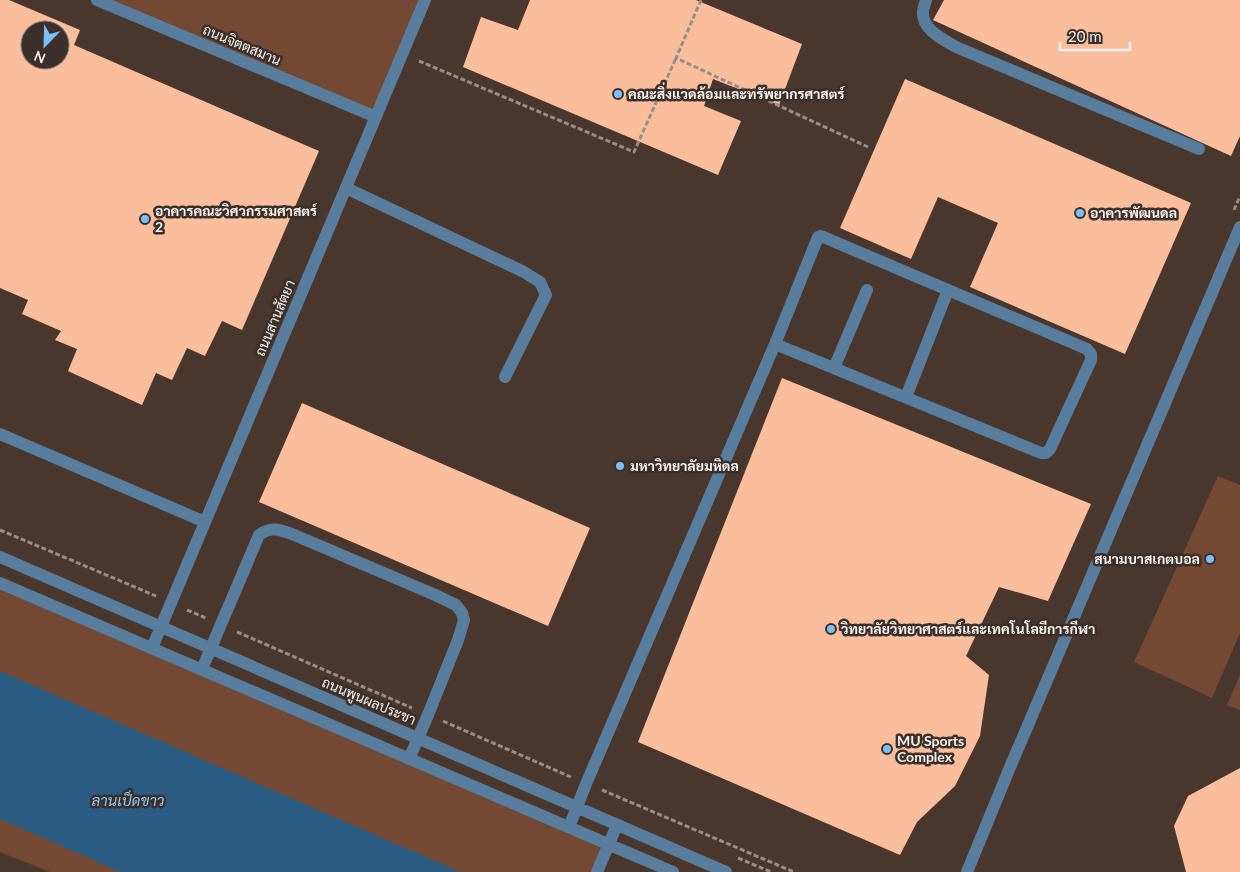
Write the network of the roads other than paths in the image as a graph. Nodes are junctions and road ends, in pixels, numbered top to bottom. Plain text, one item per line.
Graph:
1 (97, 0) edge
2 (425, 0) edge
3 (926, 0) edge
4 (376, 117) junction
5 (1199, 149) dead end
6 (346, 188) junction
7 (1240, 226) edge
8 (868, 290) dead end
9 (948, 290) junction
10 (776, 344) junction
11 (834, 368) junction
12 (505, 378) dead end
13 (906, 398) junction
14 (0, 434) edge
15 (205, 522) junction
16 (0, 557) edge
17 (0, 582) edge
18 (160, 627) junction
19 (152, 648) junction
20 (211, 649) junction
21 (202, 670) junction
22 (418, 738) junction
23 (409, 759) junction
24 (577, 808) junction
25 (617, 825) junction
26 (569, 828) junction
27 (608, 844) junction
28 (597, 872) edge
29 (673, 872) edge
30 (726, 872) edge
31 (967, 872) edge

1 - 4 street, ถนนจิตตสมาน
2 - 4 street, ถนนสานสัตยา
3 - 5 street
4 - 6 street, ถนนสานสัตยา
6 - 12 street
6 - 15 street, ถนนสานสัตยา
7 - 31 street
8 - 11 street
9 - 10 street
9 - 13 street
9 - 13 street
10 - 11 street
10 - 24 street
11 - 13 street
14 - 15 street
15 - 18 street, ถนนสานสัตยา
16 - 18 street, ถนนพูนผลประชา
17 - 19 street
18 - 19 street, ถนนสานสัตยา
18 - 20 street, ถนนพูนผลประชา
19 - 21 street
20 - 21 street
20 - 22 street, ถนนพูนผลประชา
20 - 22 street
21 - 23 street
22 - 23 street
22 - 24 street, ถนนพูนผลประชา
23 - 26 street
24 - 25 street, ถนนพูนผลประชา
24 - 26 street
25 - 27 street
25 - 30 street, ถนนพูนผลประชา
26 - 27 street
27 - 28 street
27 - 29 street

